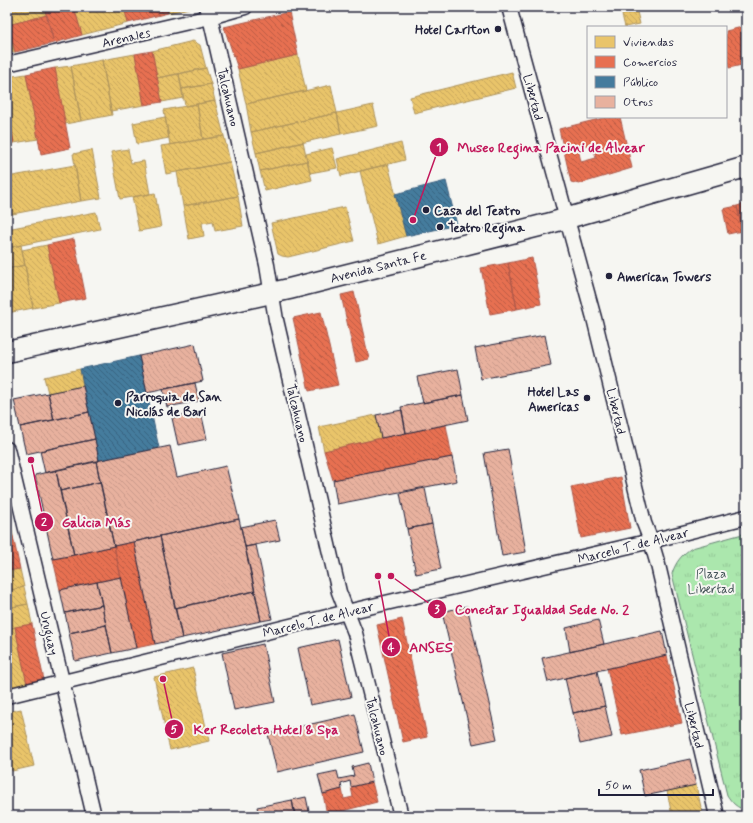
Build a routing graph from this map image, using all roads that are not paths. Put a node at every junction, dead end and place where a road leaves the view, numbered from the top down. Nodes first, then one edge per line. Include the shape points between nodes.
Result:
1 (245, 7) edge
2 (509, 7) edge
3 (208, 12) edge
4 (7, 64) edge
5 (746, 167) edge
6 (567, 218) junction
7 (271, 293) junction
8 (7, 352) edge
9 (7, 449) edge
10 (746, 517) edge
11 (651, 541) junction
12 (347, 612) junction
13 (62, 682) junction
14 (7, 696) edge
15 (94, 816) edge
16 (400, 816) edge
17 (717, 816) edge

1 - 3 street, Arenales
2 - 6 street, Libertad
3 - 4 street, Arenales
3 - 7 street, Talcahuano via 267,266
5 - 6 main road, Avenida Santa Fe
6 - 7 main road, Avenida Santa Fe
6 - 11 street, Libertad via 644,523
7 - 8 main road, Avenida Santa Fe
7 - 12 street, Talcahuano via 340,592
9 - 13 street, Uruguay
10 - 11 street, Marcelo T. de Alvear
11 - 12 street, Marcelo T. de Alvear
11 - 17 street, Libertad
12 - 13 street, Marcelo T. de Alvear
12 - 16 street, Talcahuano via 355,633
13 - 14 street, Marcelo T. de Alvear
13 - 15 street, Uruguay

